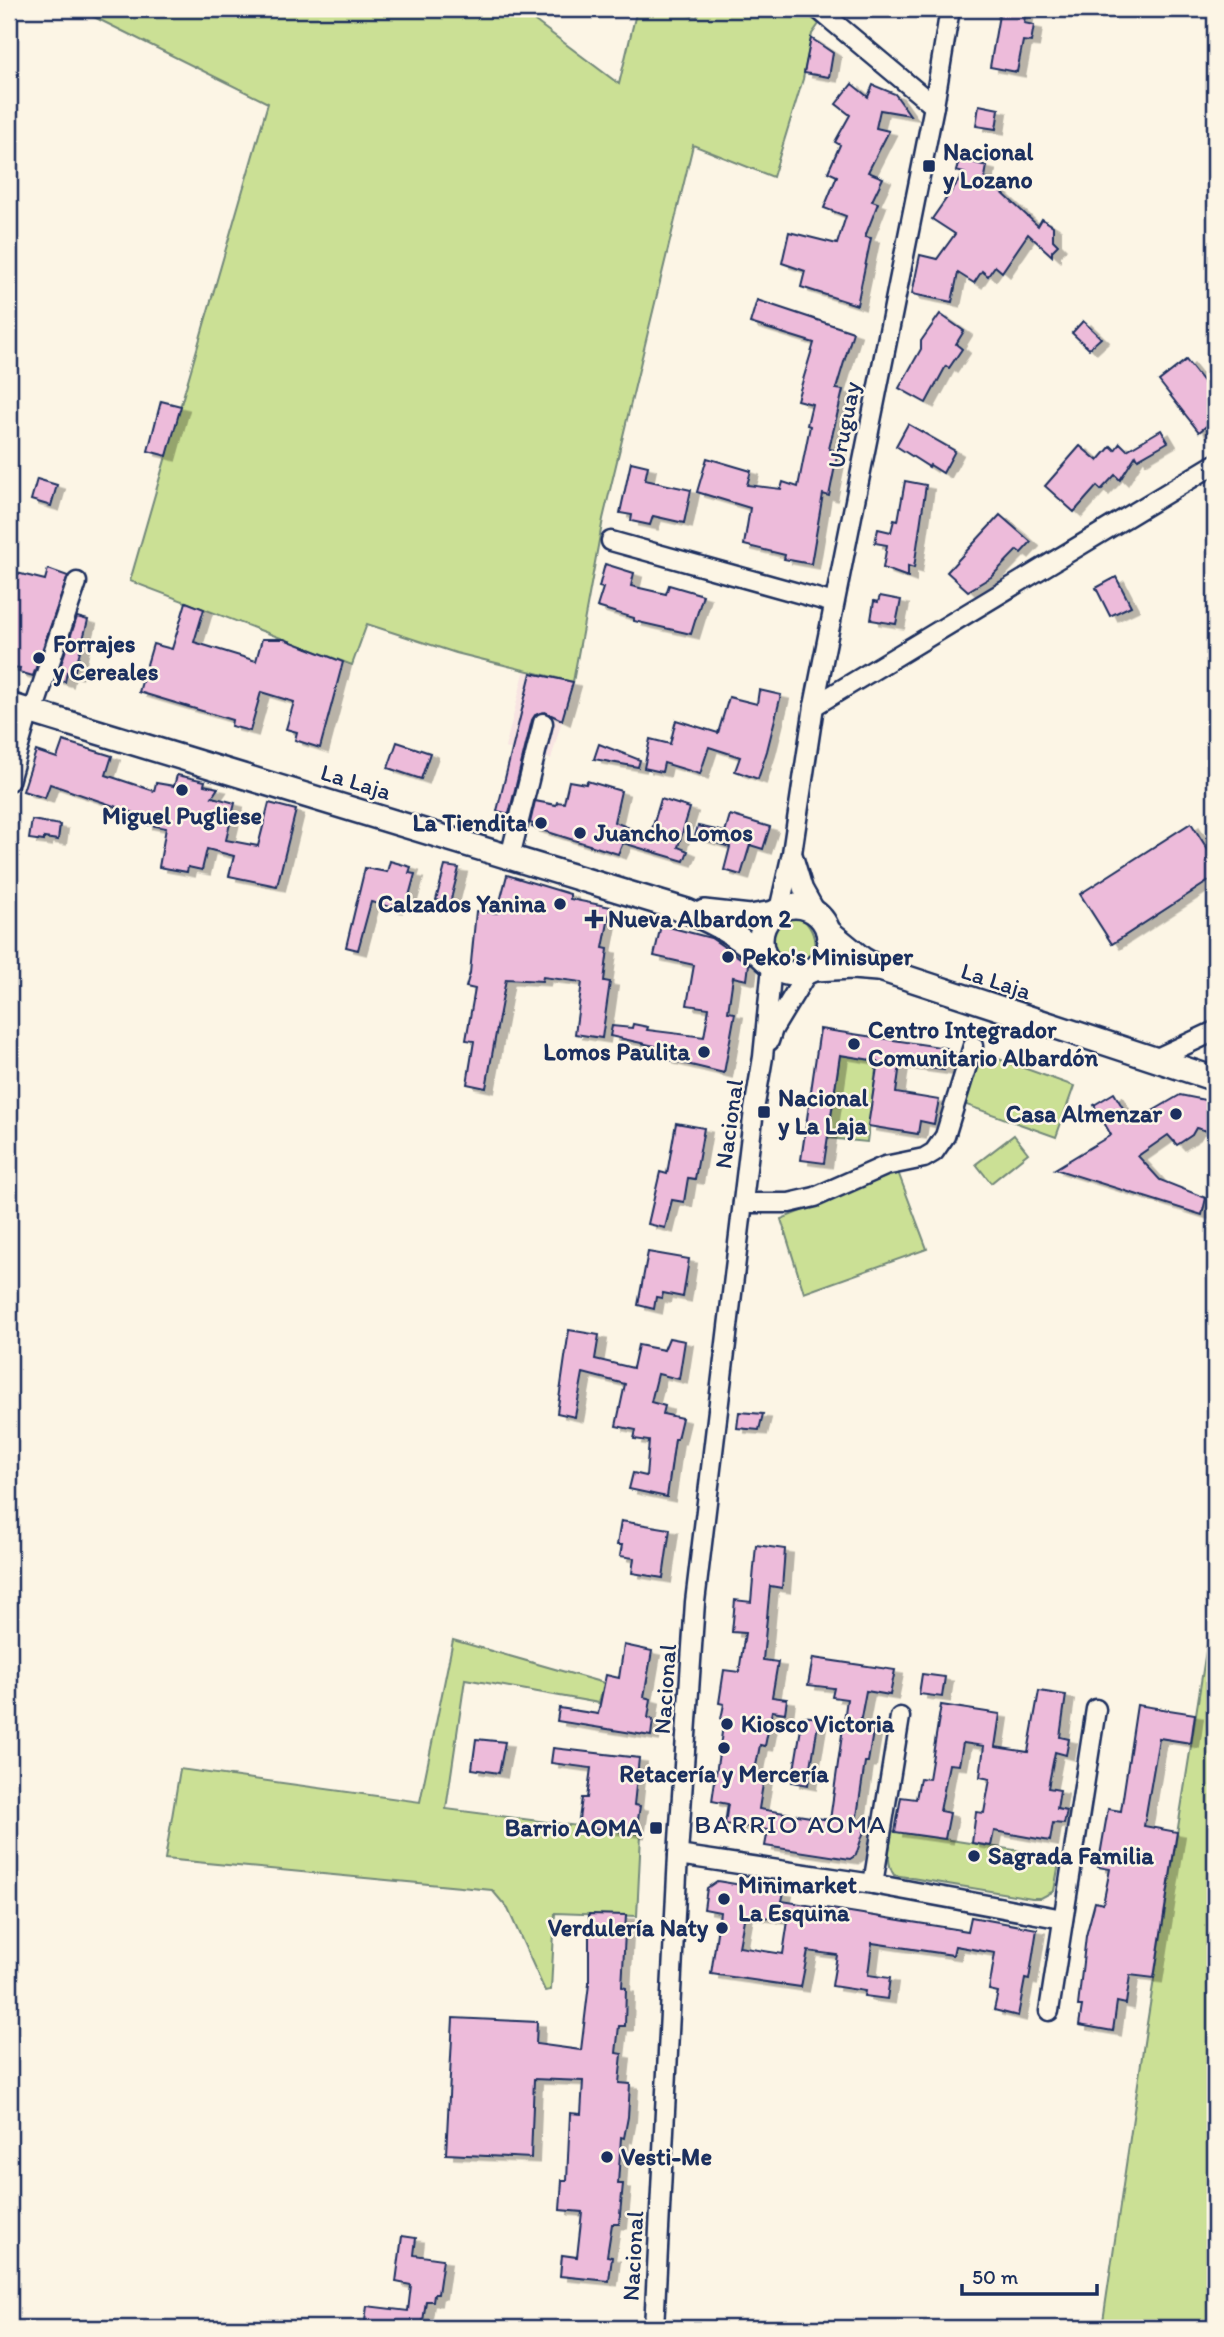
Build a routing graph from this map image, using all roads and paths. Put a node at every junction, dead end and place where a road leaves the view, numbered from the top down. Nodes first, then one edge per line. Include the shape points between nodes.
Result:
1 (818, 9) edge
2 (950, 9) edge
3 (934, 106) junction
4 (1215, 464) edge
5 (611, 541) dead end
6 (77, 582) dead end
7 (834, 603) junction
8 (814, 706) junction
9 (24, 709) edge
10 (543, 723) dead end
11 (9, 781) edge
12 (792, 853) junction
13 (510, 856) junction
14 (687, 911) junction
15 (776, 912) junction
16 (822, 922) junction
17 (769, 964) junction
18 (880, 969) junction
19 (811, 971) junction
20 (1215, 1031) edge
21 (973, 1046) dead end
22 (763, 1057) junction
23 (1155, 1059) junction
24 (1215, 1079) edge
25 (743, 1203) junction
26 (1096, 1709) dead end
27 (900, 1717) dead end
28 (678, 1855) junction
29 (873, 1884) junction
30 (1063, 1919) junction
31 (1049, 2011) dead end
32 (653, 2328) edge

1 - 3 street
2 - 3 street, Uruguay
3 - 7 street, Uruguay
4 - 8 street
5 - 7 street
6 - 9 street
7 - 8 street, Uruguay
8 - 12 street, Uruguay
9 - 11 street
9 - 13 main road, La Laja
10 - 13 street
12 - 15 street, Uruguay
12 - 16 street, Uruguay via 803,889
13 - 14 main road, La Laja
14 - 15 main road, La Laja via 750,917
14 - 17 main road, La Laja via 747,942
15 - 16 main road via 805,907
15 - 17 main road via 763,927 760,945
16 - 18 main road, La Laja via 862,959
16 - 19 main road via 829,945
17 - 19 main road via 789,974
17 - 22 street, Nacional
18 - 19 main road, La Laja
18 - 23 main road, La Laja
19 - 22 street, Nacional via 773,1029
20 - 23 street
21 - 25 street via 945,1136 934,1152 885,1166 816,1197 789,1203
22 - 25 street, Nacional
23 - 24 main road, La Laja
25 - 28 street, Nacional via 695,1602
26 - 30 street
27 - 29 street
28 - 29 street
28 - 32 street, Nacional
29 - 30 street
30 - 31 street

